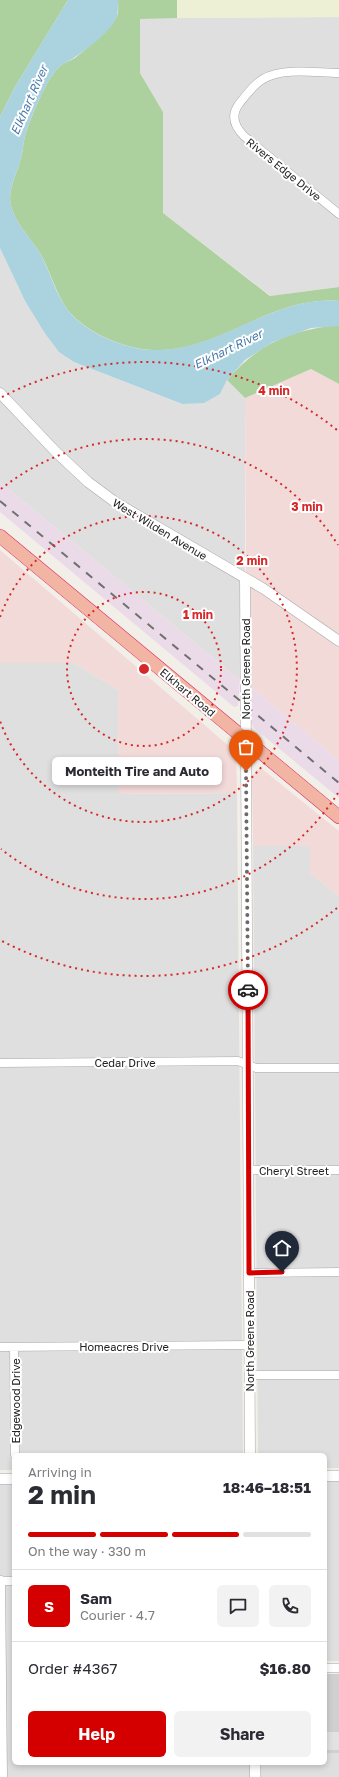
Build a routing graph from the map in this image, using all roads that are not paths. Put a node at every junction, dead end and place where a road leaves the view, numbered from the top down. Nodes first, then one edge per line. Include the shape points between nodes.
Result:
1 (339, 73) edge
2 (339, 214) edge
3 (0, 393) edge
4 (0, 536) edge
5 (245, 578) junction
6 (339, 641) edge
7 (246, 739) junction
8 (339, 817) edge
9 (0, 1063) edge
10 (248, 1065) junction
11 (339, 1068) edge
12 (249, 1170) junction
13 (339, 1170) edge
14 (339, 1272) edge
15 (249, 1273) junction
16 (249, 1345) junction
17 (0, 1347) edge
18 (14, 1347) junction
19 (339, 1374) edge
20 (249, 1375) junction
21 (15, 1453) edge
22 (250, 1453) edge
23 (327, 1476) edge
24 (339, 1476) edge
25 (0, 1479) edge
26 (12, 1479) edge
27 (1, 1580) edge
28 (12, 1581) edge
29 (327, 1668) edge
30 (339, 1668) edge
31 (255, 1765) edge
32 (3, 1777) edge
33 (255, 1777) edge

1 - 2 street, Rivers Edge Drive via 293,73 271,76 255,85 236,108 234,119 237,129 244,136
3 - 5 street, West Wilden Avenue via 88,482 115,502
4 - 7 highway, Elkhart Road
5 - 6 street, West Wilden Avenue
5 - 7 street, North Greene Road
7 - 8 highway, Elkhart Road
7 - 10 street, North Greene Road
9 - 10 street, Cedar Drive via 238,1061
10 - 11 street, Cedar Drive via 256,1068
10 - 12 street, North Greene Road
12 - 13 street, Cheryl Street
12 - 15 street, North Greene Road
14 - 15 street
15 - 16 street, North Greene Road
16 - 18 street, Homeacres Drive
16 - 20 street, North Greene Road
17 - 18 street, Homeacres Drive
18 - 21 street, Edgewood Drive
19 - 20 street
20 - 22 street, North Greene Road
23 - 24 street
25 - 26 street
27 - 28 street
27 - 32 street
29 - 30 street
31 - 33 street

